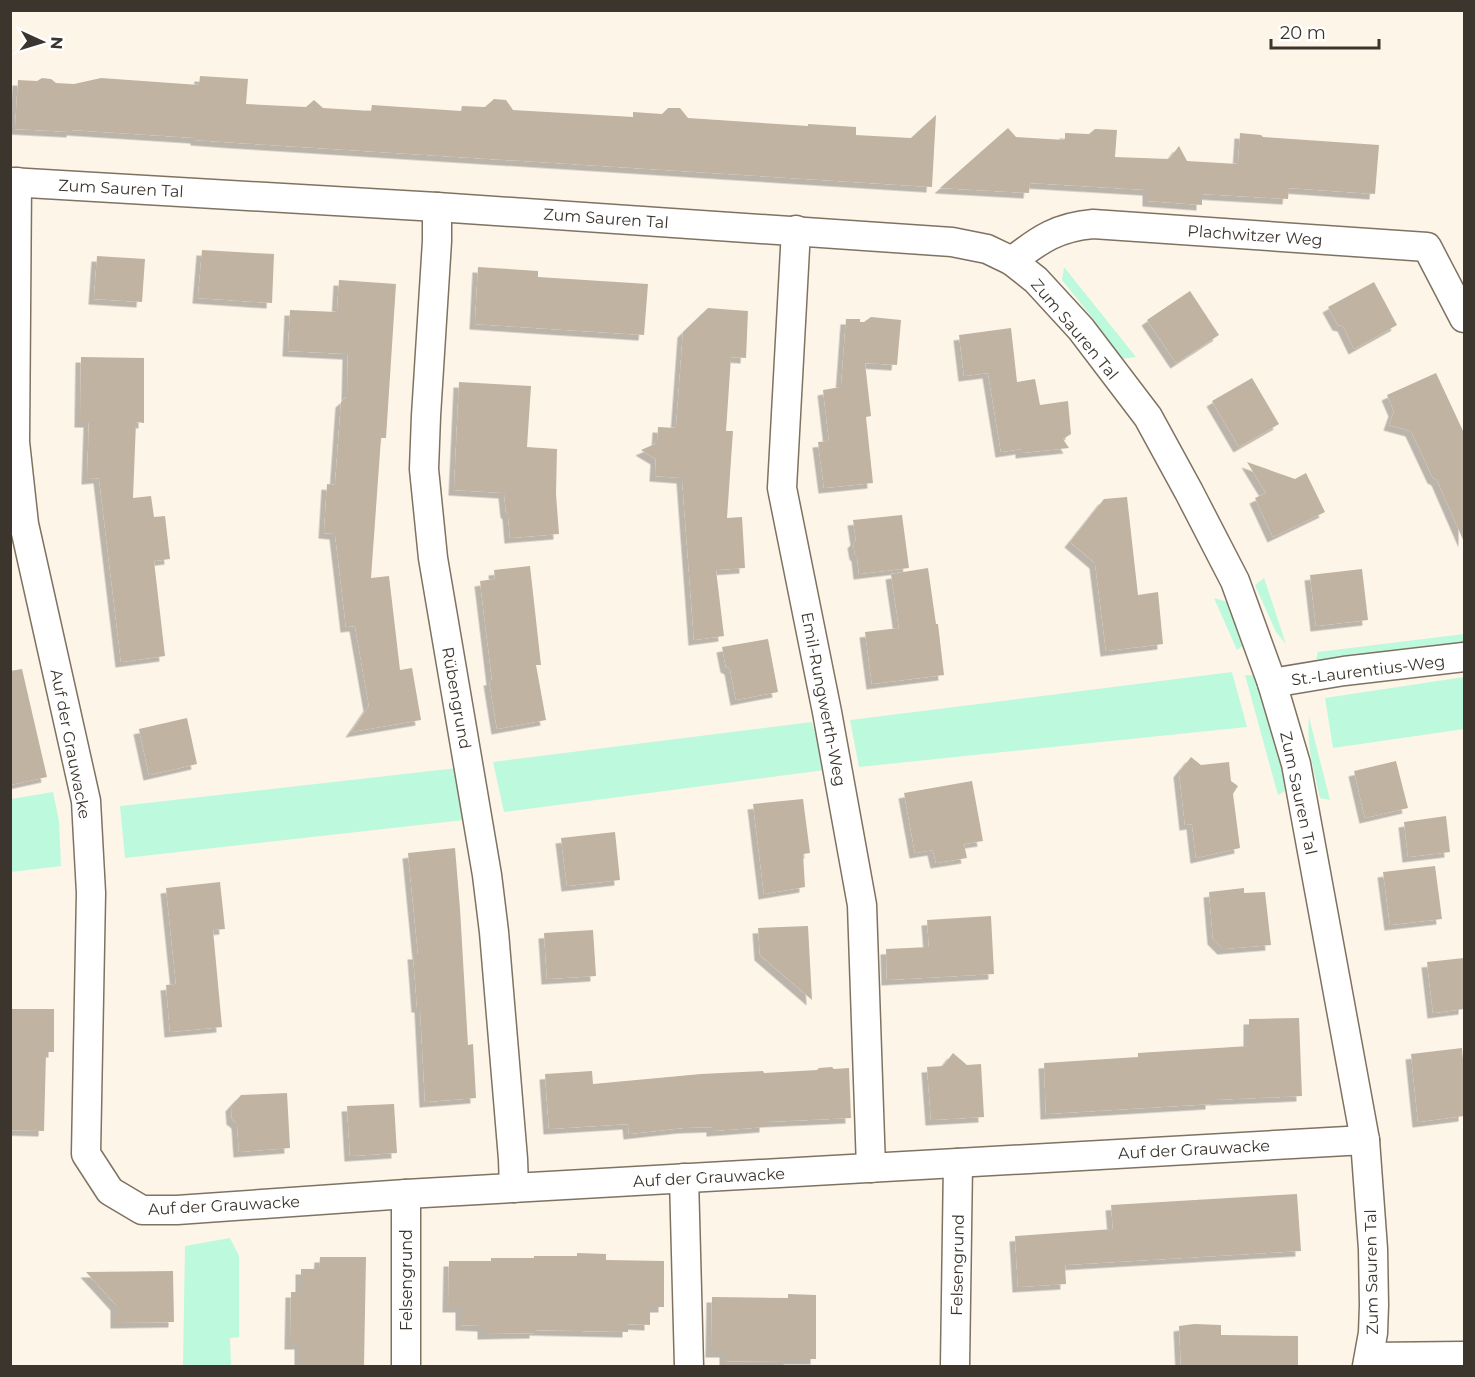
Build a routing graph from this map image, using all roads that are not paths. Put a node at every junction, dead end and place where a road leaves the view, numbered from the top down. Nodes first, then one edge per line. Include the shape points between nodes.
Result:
1 (14, 182) edge
2 (437, 207) junction
3 (796, 230) junction
4 (1012, 261) junction
5 (1464, 318) edge
6 (1464, 657) edge
7 (1272, 683) junction
8 (1365, 1140) junction
9 (958, 1163) junction
10 (871, 1168) junction
11 (684, 1178) junction
12 (514, 1188) junction
13 (406, 1194) junction
14 (1464, 1356) edge
15 (1368, 1362) edge
16 (406, 1366) edge
17 (689, 1366) edge
18 (955, 1366) edge

1 - 2 street, Zum Sauren Tal
1 - 13 street, Auf der Grauwacke via 15,442 22,513 86,801 91,893 86,1154 110,1191 142,1210
2 - 3 street, Zum Sauren Tal
2 - 12 street, Rübengrund via 424,468 433,558 487,875
3 - 4 street, Zum Sauren Tal via 952,242 987,249
3 - 10 street, Emil-Rungwerth-Weg via 782,488 862,905
4 - 5 street, Plachwitzer Weg via 1040,239 1077,225 1093,224 1427,247
4 - 7 street, Zum Sauren Tal via 1036,280 1081,329 1148,417 1235,581
6 - 7 street, St.-Laurentius-Weg
7 - 8 street, Zum Sauren Tal via 1296,764
8 - 9 street, Auf der Grauwacke
8 - 15 street, Zum Sauren Tal via 1373,1249 1374,1333
9 - 10 street, Auf der Grauwacke
9 - 18 street, Felsengrund
10 - 11 street, Auf der Grauwacke
11 - 12 street, Auf der Grauwacke
11 - 17 street
12 - 13 street, Auf der Grauwacke
13 - 16 street, Felsengrund
14 - 15 street

